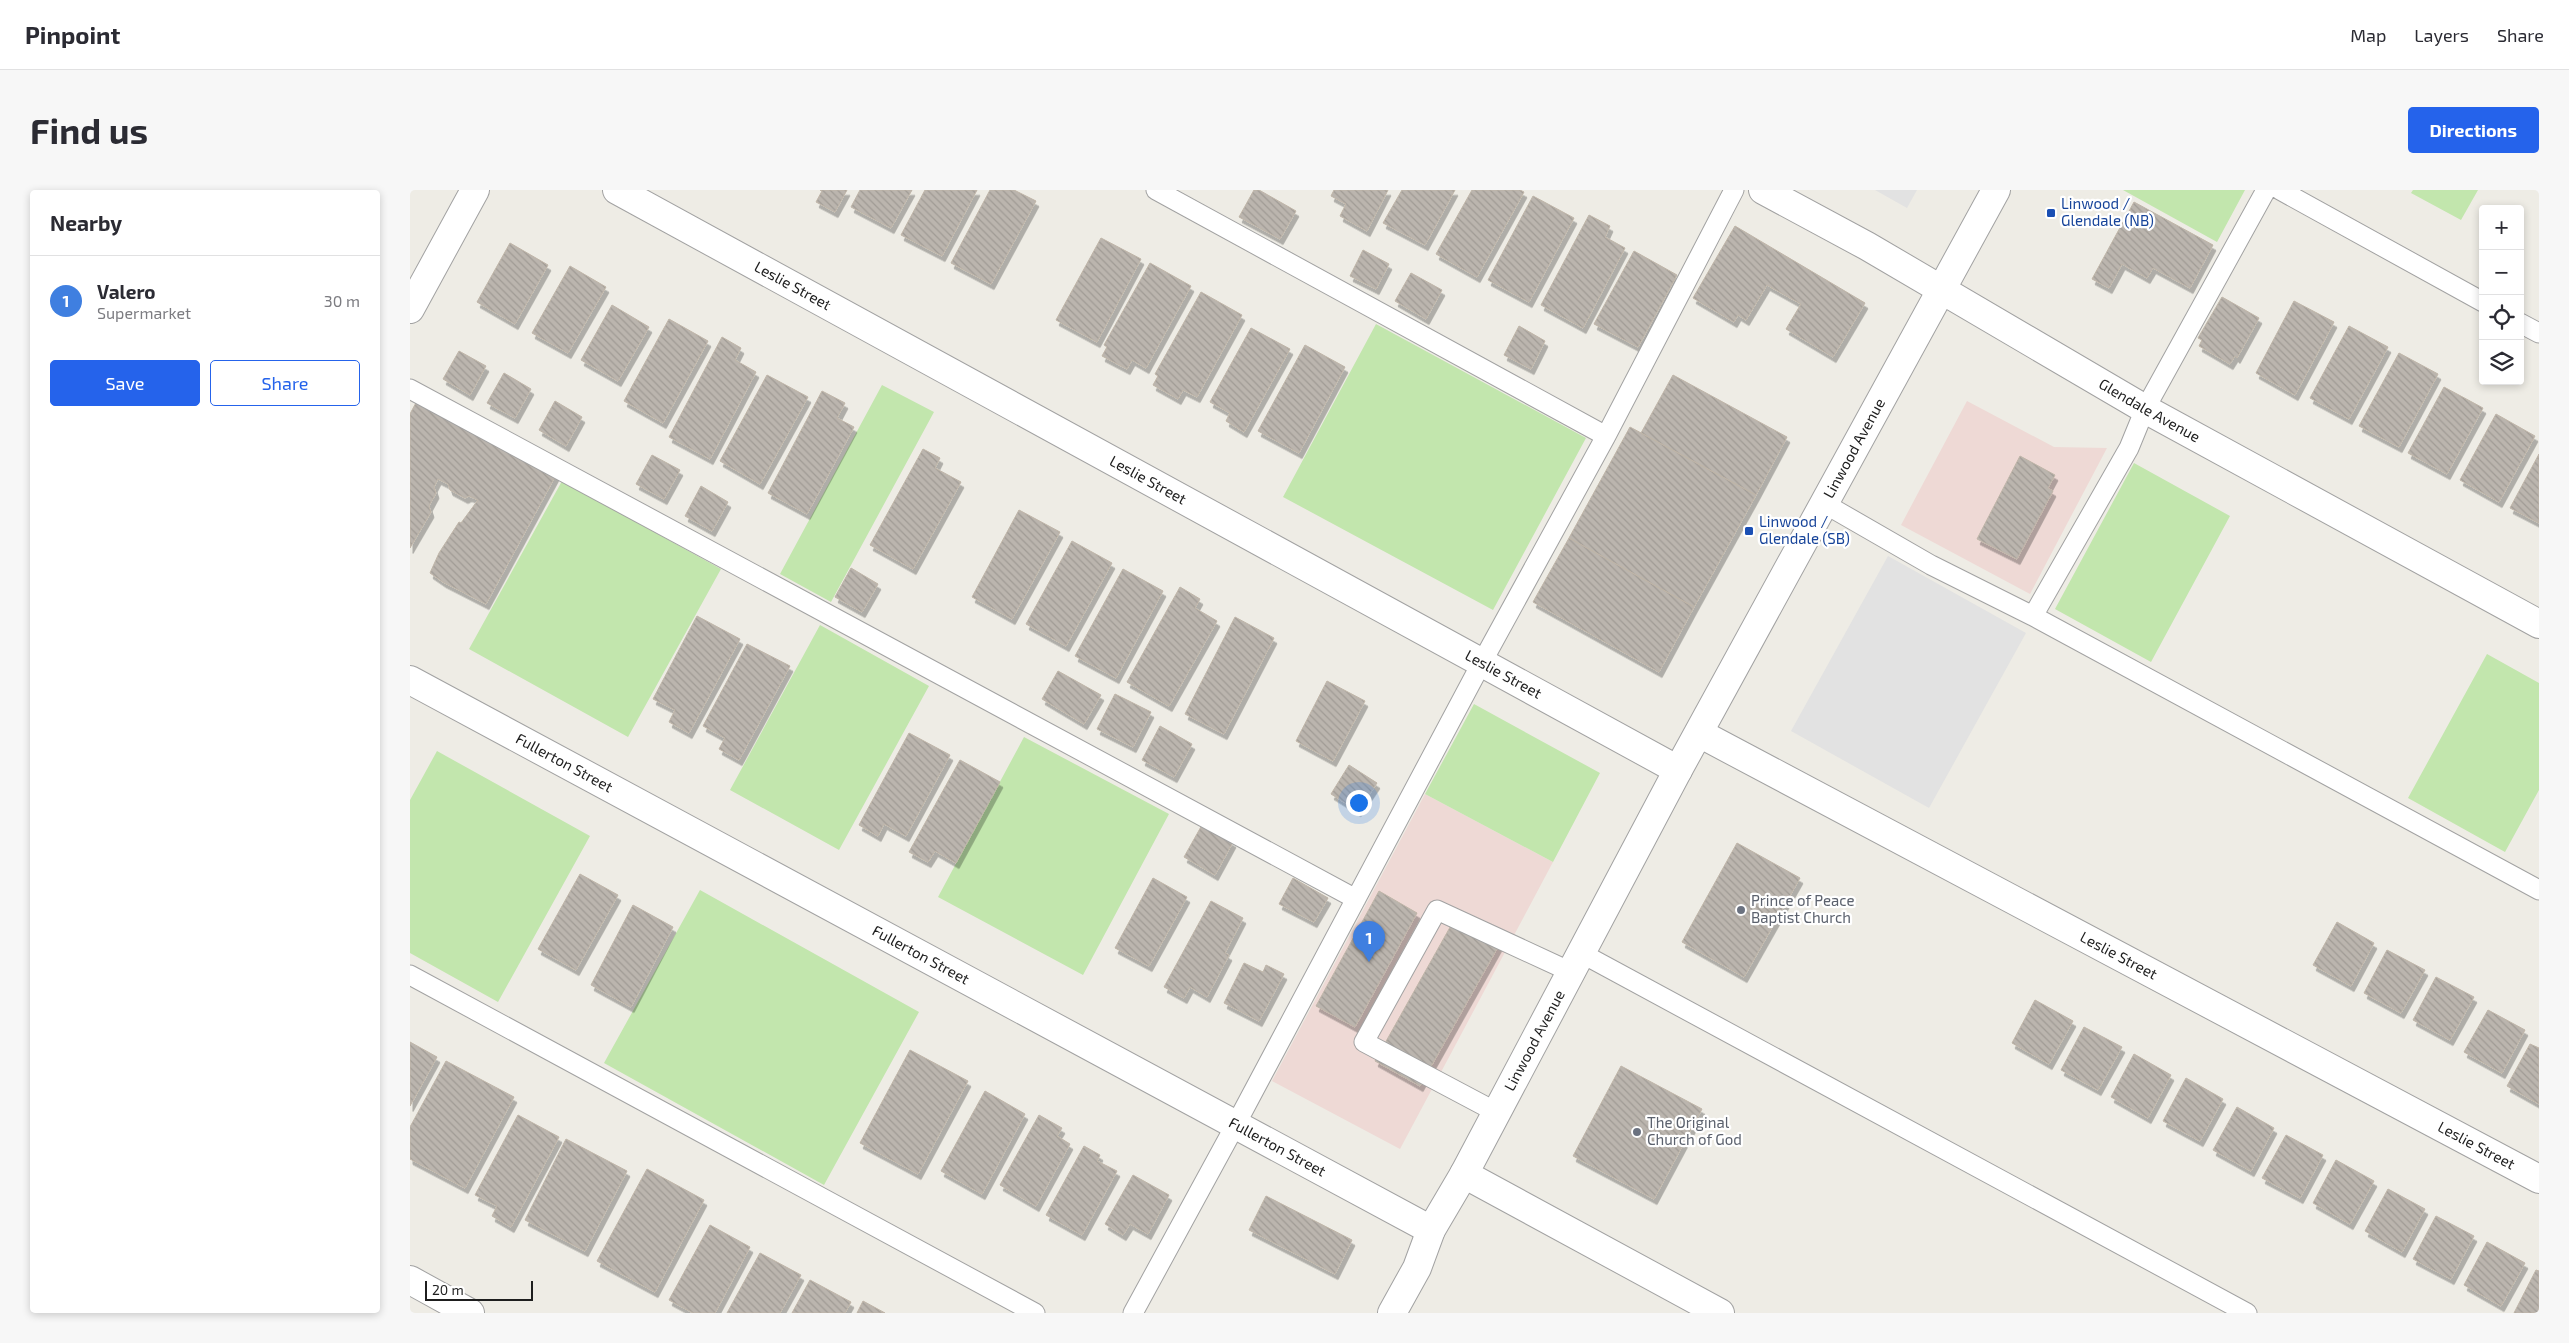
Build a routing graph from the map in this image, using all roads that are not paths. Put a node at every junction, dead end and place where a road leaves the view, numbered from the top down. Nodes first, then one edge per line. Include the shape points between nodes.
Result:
1 (475, 190) edge
2 (617, 190) edge
3 (1156, 190) edge
4 (1734, 190) edge
5 (1763, 190) edge
6 (1996, 190) edge
7 (2266, 190) edge
8 (2280, 190) edge
9 (1940, 290) junction
10 (2479, 300) edge
11 (410, 309) edge
12 (2524, 325) edge
13 (2539, 333) edge
14 (410, 389) edge
15 (2145, 408) junction
16 (1606, 436) junction
17 (1825, 504) junction
18 (2033, 616) junction
19 (2539, 624) edge
20 (1481, 664) junction
21 (410, 680) edge
22 (1699, 733) junction
23 (1678, 770) junction
24 (2539, 890) edge
25 (1356, 899) junction
26 (1576, 962) junction
27 (410, 976) edge
28 (1496, 1112) junction
29 (1236, 1124) junction
30 (1464, 1174) junction
31 (2539, 1178) edge
32 (1431, 1230) junction
33 (410, 1280) edge
34 (470, 1313) edge
35 (1035, 1313) edge
36 (1133, 1313) edge
37 (1392, 1313) edge
38 (1720, 1313) edge
39 (2247, 1313) edge

1 - 11 street
2 - 20 street, Leslie Street
3 - 16 lane
4 - 16 lane
5 - 9 street, Glendale Avenue
6 - 9 street, Linwood Avenue
7 - 15 lane
8 - 10 lane
9 - 15 street, Glendale Avenue
9 - 17 street, Linwood Avenue
12 - 13 lane
14 - 25 lane
15 - 18 lane via 2129,448
15 - 19 street, Glendale Avenue
16 - 20 lane
17 - 18 lane via 1931,564
17 - 22 street, Linwood Avenue
18 - 24 lane
20 - 23 street, Leslie Street
20 - 25 lane
21 - 29 street, Fullerton Street
22 - 23 street, Linwood Avenue
22 - 31 street, Leslie Street
23 - 26 street, Linwood Avenue
25 - 29 lane
26 - 28 street, Linwood Avenue
26 - 28 lane via 1437,910 1364,1042
26 - 39 lane
27 - 35 lane
28 - 30 street, Linwood Avenue
29 - 32 street, Fullerton Street
29 - 36 lane
30 - 32 street, Linwood Avenue
30 - 38 street
32 - 37 street, Linwood Avenue via 1417,1268
33 - 34 street

